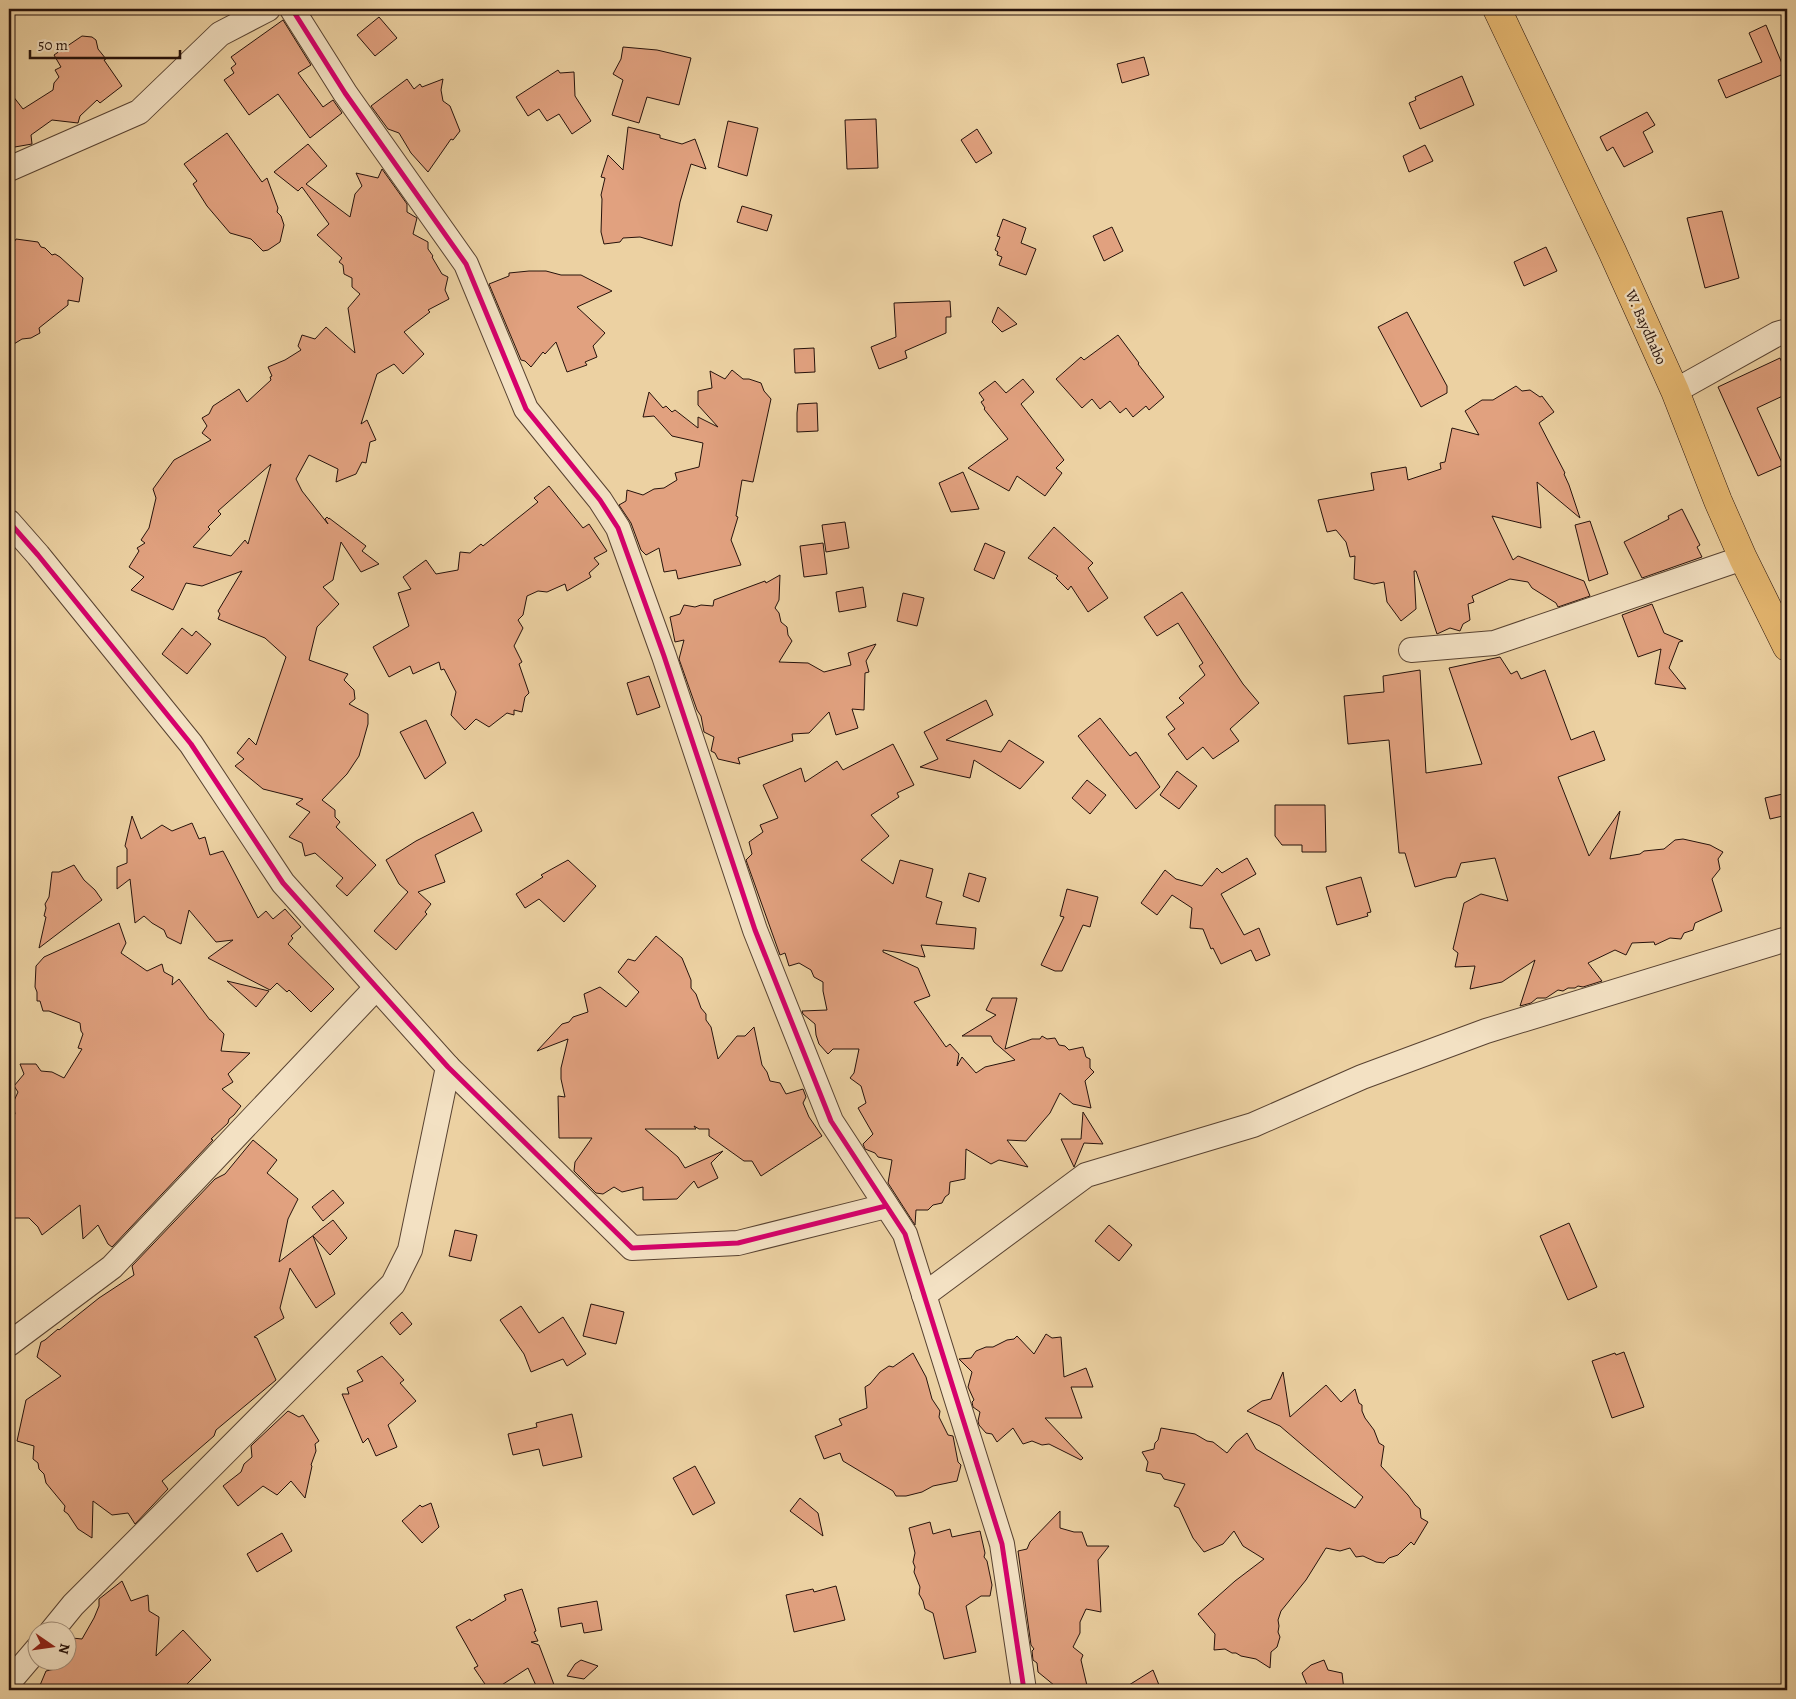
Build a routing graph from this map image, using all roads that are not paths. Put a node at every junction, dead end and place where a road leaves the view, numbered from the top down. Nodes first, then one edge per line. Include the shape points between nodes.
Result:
1 (268, 9) edge
2 (292, 9) edge
3 (1498, 9) edge
4 (9, 170) edge
5 (1787, 331) edge
6 (1675, 391) junction
7 (9, 522) edge
8 (1743, 558) junction
9 (1787, 647) edge
10 (1411, 650) dead end
11 (1787, 939) edge
12 (376, 988) junction
13 (448, 1067) junction
14 (886, 1206) junction
15 (924, 1295) junction
16 (9, 1344) edge
17 (60, 1622) edge
18 (28, 1660) edge
19 (9, 1682) edge
20 (1024, 1690) edge

1 - 4 street via 220,34 140,112
2 - 14 street via 345,93 466,264 526,410 600,500 618,528 755,930 831,1121
3 - 6 main road, W. Baydhabo
5 - 6 street
6 - 8 main road, W. Baydhabo
7 - 12 street via 191,744 283,883
8 - 9 main road, W. Baydhabo
8 - 10 street via 1494,643
11 - 15 street via 1486,1031 1362,1077 1253,1125 1086,1175
12 - 13 street
12 - 16 street via 112,1267
13 - 14 street via 632,1248 738,1243
13 - 17 street via 410,1250 393,1284
14 - 15 street via 905,1234
15 - 20 street via 1002,1544
18 - 19 street

